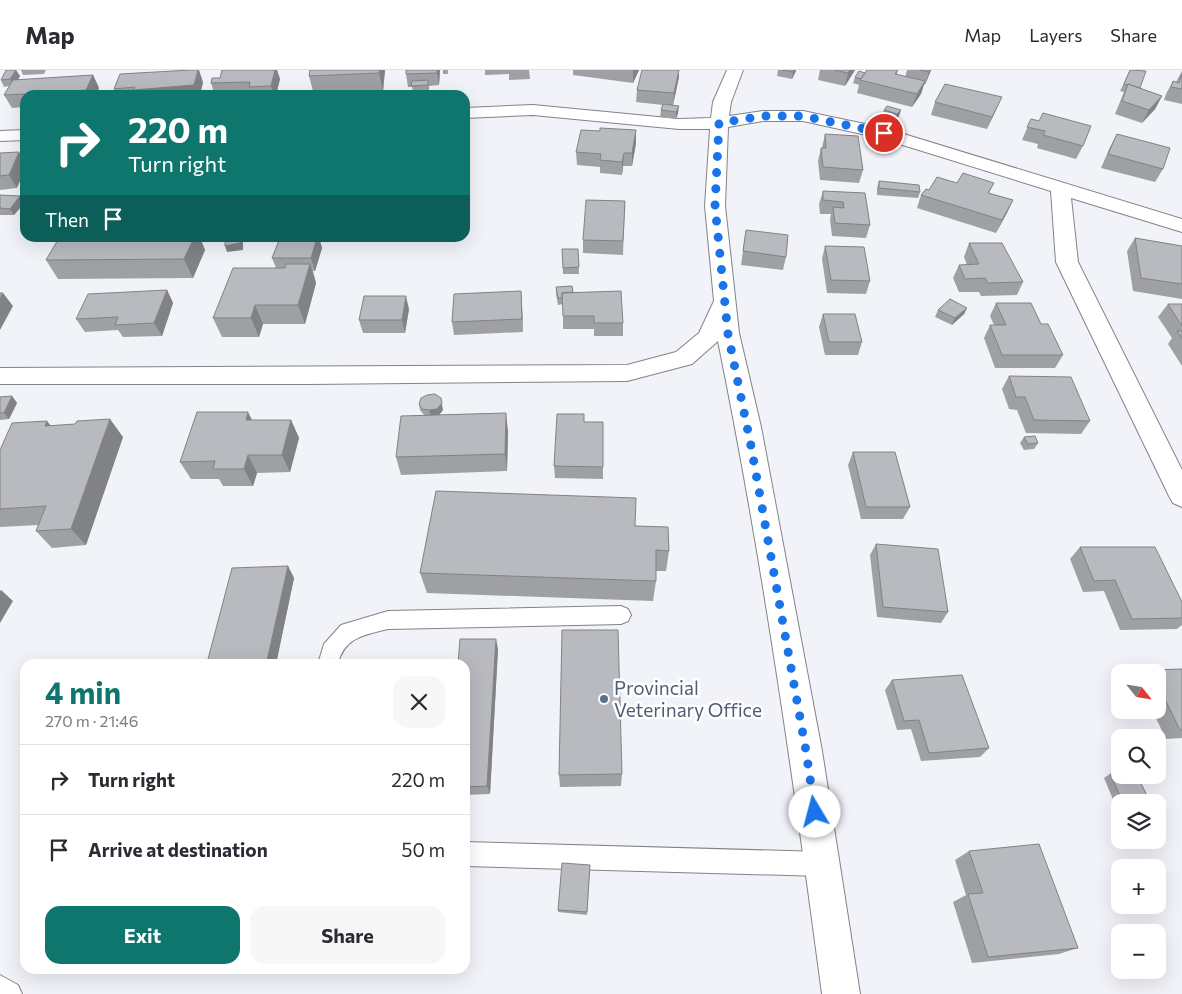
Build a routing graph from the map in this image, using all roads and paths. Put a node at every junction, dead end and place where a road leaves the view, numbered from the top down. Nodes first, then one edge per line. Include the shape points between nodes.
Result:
1 (735, 70) edge
2 (470, 113) edge
3 (719, 123) junction
4 (20, 135) edge
5 (0, 136) edge
6 (1061, 190) junction
7 (1182, 226) edge
8 (724, 301) junction
9 (0, 376) edge
10 (1182, 496) edge
11 (621, 615) dead end
12 (329, 659) edge
13 (470, 854) edge
14 (822, 864) junction
15 (0, 988) edge
16 (9, 994) edge
17 (841, 994) edge

1 - 3 street via 722,102
2 - 3 street via 533,110 679,124
3 - 6 street via 764,116 803,116 884,133
3 - 8 street via 715,206
4 - 5 street
6 - 7 street
6 - 10 street via 1067,262
8 - 9 street via 708,336 684,358 627,373
8 - 14 street via 806,751
11 - 12 lane via 388,620 348,631 331,651
13 - 14 lane
14 - 17 street
15 - 16 lane

